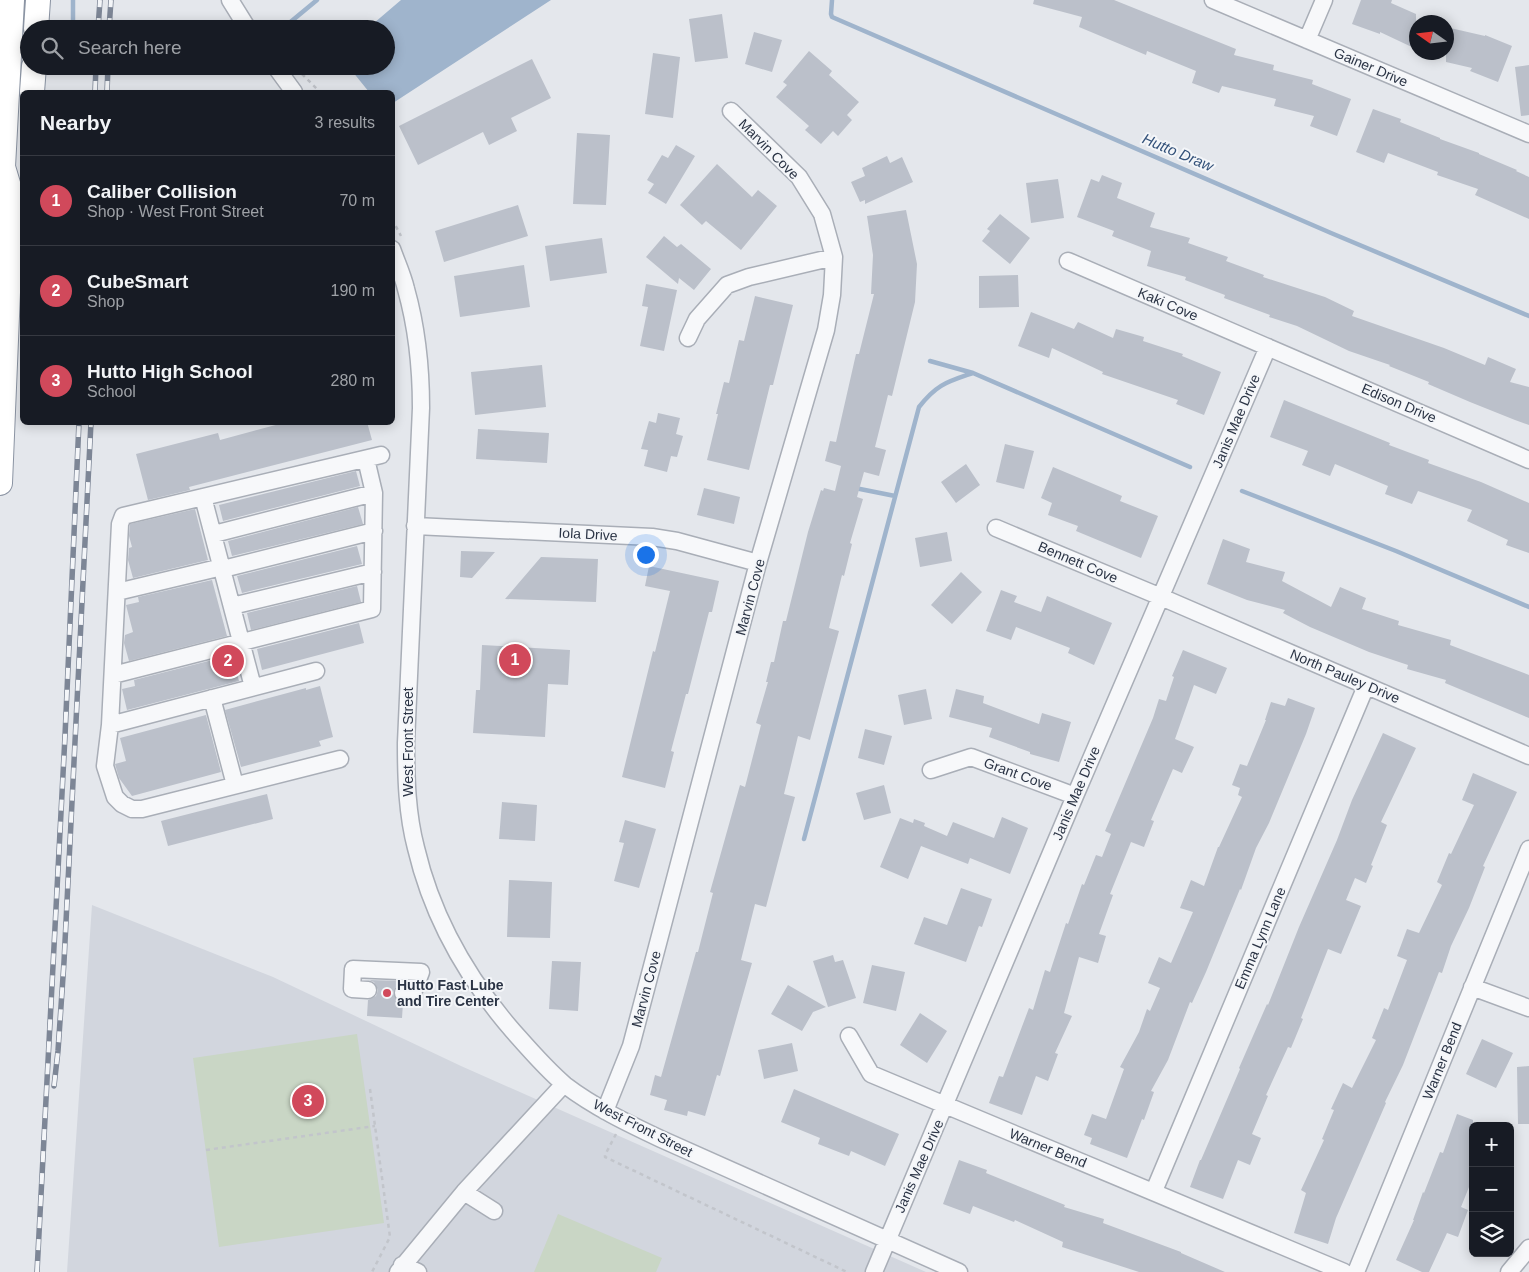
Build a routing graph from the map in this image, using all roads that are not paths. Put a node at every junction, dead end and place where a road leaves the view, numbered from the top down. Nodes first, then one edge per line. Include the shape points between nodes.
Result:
1 (12, 0) edge
2 (38, 0) edge
3 (230, 0) edge
4 (1213, 0) edge
5 (1324, 0) edge
6 (37, 20) edge
7 (242, 20) edge
8 (1307, 40) junction
9 (33, 75) edge
10 (282, 75) edge
11 (32, 90) edge
12 (293, 90) edge
13 (731, 111) dead end
14 (1529, 134) edge
15 (12, 190) edge
16 (397, 244) edge
17 (834, 257) junction
18 (1068, 261) dead end
19 (688, 338) dead end
20 (1268, 347) junction
21 (2, 374) edge
22 (1529, 460) edge
23 (0, 483) edge
24 (374, 494) junction
25 (204, 498) junction
26 (415, 526) junction
27 (996, 528) dead end
28 (374, 531) junction
29 (214, 534) junction
30 (758, 563) junction
31 (223, 568) junction
32 (373, 572) junction
33 (117, 592) junction
34 (1161, 597) junction
35 (232, 606) junction
36 (242, 642) junction
37 (316, 671) dead end
38 (112, 675) junction
39 (1366, 686) junction
40 (253, 688) junction
41 (212, 698) junction
42 (110, 725) junction
43 (1529, 756) edge
44 (340, 759) dead end
45 (931, 770) dead end
46 (235, 785) junction
47 (1075, 796) junction
48 (1529, 850) edge
49 (1472, 988) junction
50 (368, 990) dead end
51 (403, 993) dead end
52 (1529, 1008) edge
53 (849, 1036) dead end
54 (564, 1084) junction
55 (945, 1105) junction
56 (605, 1111) junction
57 (1154, 1191) junction
58 (464, 1192) junction
59 (494, 1211) dead end
60 (886, 1240) junction
61 (1529, 1248) edge
62 (400, 1269) edge
63 (418, 1272) edge
64 (874, 1272) edge
65 (959, 1272) edge
66 (1344, 1272) edge
67 (1356, 1272) edge
68 (1509, 1272) edge

1 - 15 highway via 3,167
2 - 6 highway
3 - 7 street
4 - 8 street, Gainer Drive
5 - 8 street
8 - 14 street, Gainer Drive
9 - 11 highway
10 - 12 street
13 - 17 street, Marvin Cove via 799,177 822,214
15 - 21 highway
16 - 26 street, West Front Street via 421,373
17 - 19 street via 728,285 697,319
17 - 30 street, Marvin Cove via 826,330
18 - 20 street, Kaki Cove
20 - 22 street, Edison Drive
20 - 34 street, Janis Mae Drive
21 - 23 highway
24 - 25 street via 373,457
24 - 28 street
24 - 29 street
25 - 29 street
25 - 33 street via 192,498 123,516
26 - 30 street, Iola Drive via 652,538 677,541
26 - 54 street, West Front Street via 406,782 416,849 441,921 473,980 515,1034
27 - 34 street, Bennett Cove
28 - 31 street
28 - 32 street
29 - 31 street
30 - 56 street, Marvin Cove via 631,1046
31 - 33 street
31 - 35 street
32 - 35 street
32 - 36 street via 372,609
33 - 38 street
34 - 39 street, North Pauley Drive
34 - 47 street, Janis Mae Drive
35 - 36 street
36 - 38 street
36 - 40 street
37 - 40 street
38 - 42 street
39 - 43 street, North Pauley Drive
39 - 57 street, Emma Lynn Lane
40 - 41 street
41 - 42 street
41 - 46 street
42 - 46 street via 105,766 115,797 132,809
44 - 46 street
45 - 47 street, Grant Cove via 971,758
47 - 55 street, Janis Mae Drive
48 - 49 street, Warner Bend
49 - 52 street
49 - 67 street, Warner Bend
50 - 51 street via 352,989 354,969 421,972 413,993
53 - 55 street, Warner Bend via 870,1074
54 - 56 street, West Front Street
54 - 58 street
55 - 57 street, Warner Bend
55 - 60 street, Janis Mae Drive
56 - 60 street, West Front Street
57 - 66 street, Warner Bend
58 - 59 street
58 - 62 street
60 - 64 street, Janis Mae Drive
60 - 65 street, West Front Street
61 - 68 street
62 - 63 street

